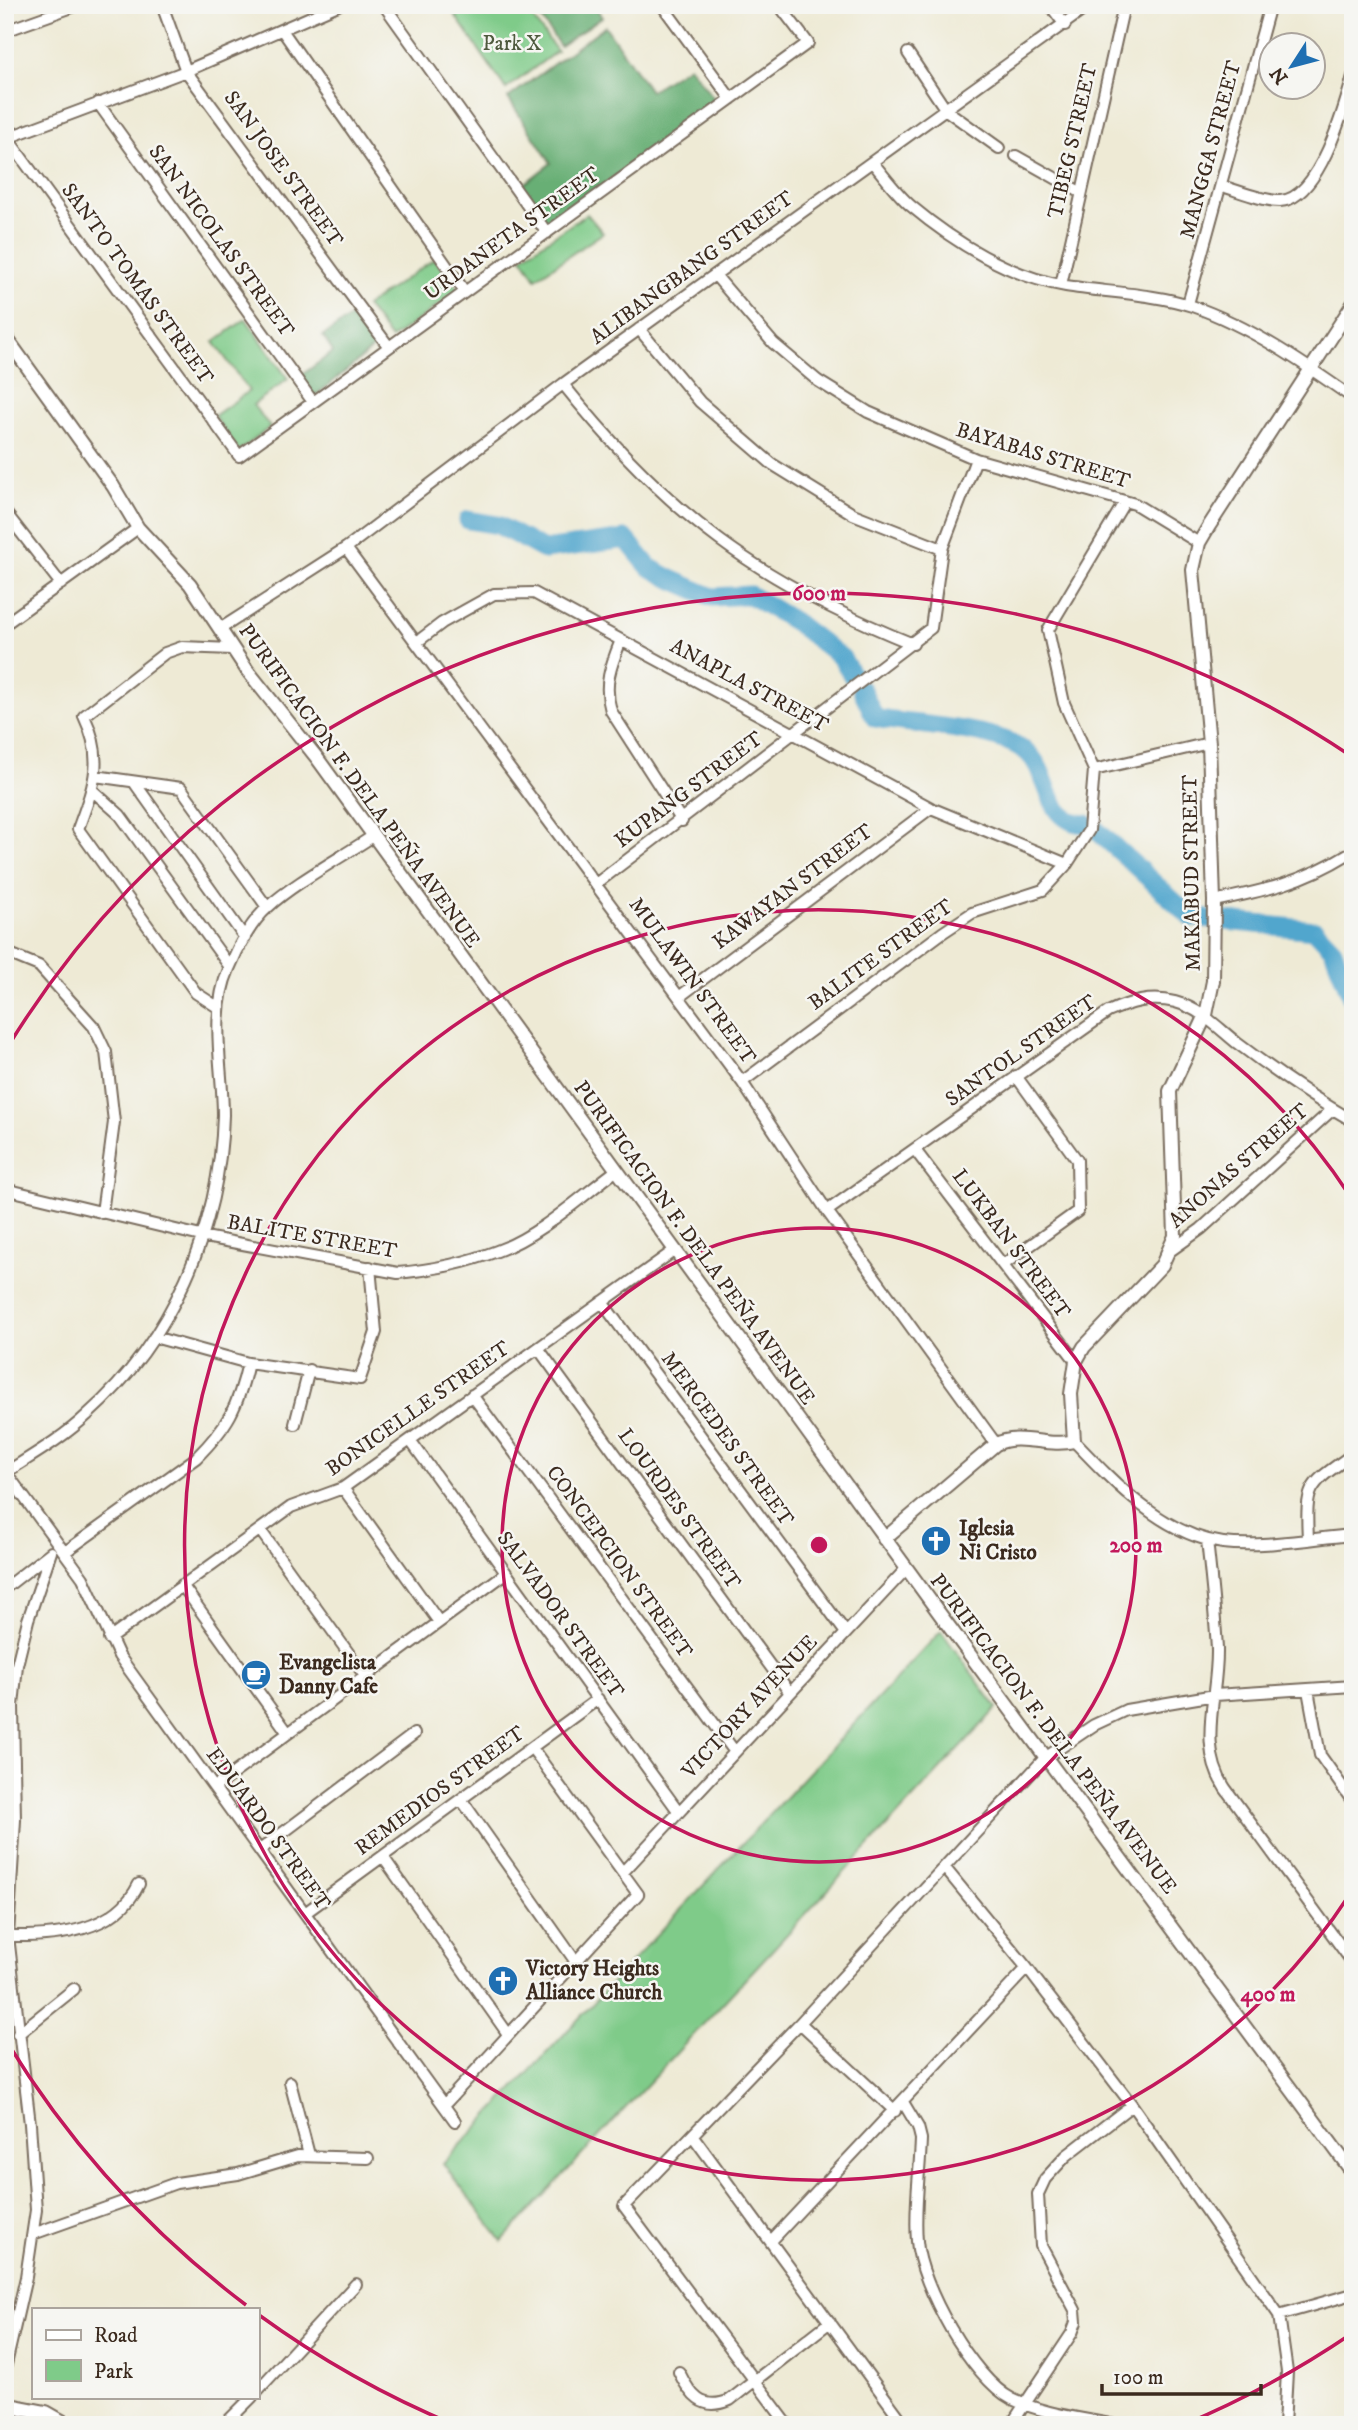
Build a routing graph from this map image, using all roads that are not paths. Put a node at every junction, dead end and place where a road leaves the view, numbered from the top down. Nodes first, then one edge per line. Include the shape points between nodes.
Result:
1 (78, 5) edge
2 (162, 5) edge
3 (338, 5) edge
4 (384, 5) edge
5 (662, 5) edge
6 (779, 5) edge
7 (1050, 5) edge
8 (1090, 5) edge
9 (1124, 5) edge
10 (1270, 5) edge
11 (1065, 25) junction
12 (282, 30) junction
13 (5, 31) edge
14 (908, 53) dead end
15 (187, 71) junction
16 (1353, 76) edge
17 (730, 99) junction
18 (98, 103) junction
19 (946, 110) junction
20 (6, 137) edge
21 (999, 148) dead end
22 (1016, 156) dead end
23 (873, 163) junction
24 (1222, 186) junction
25 (1080, 192) junction
26 (547, 233) junction
27 (715, 275) junction
28 (1061, 285) junction
29 (465, 292) junction
30 (1188, 304) junction
31 (1353, 304) edge
32 (639, 330) junction
33 (7, 341) edge
34 (389, 347) junction
35 (1310, 368) junction
36 (563, 384) junction
37 (1353, 398) edge
38 (313, 402) junction
39 (239, 456) joint
40 (976, 459) junction
41 (1125, 501) junction
42 (5, 512) edge
43 (138, 528) junction
44 (1199, 543) junction
45 (346, 548) junction
46 (942, 549) junction
47 (61, 584) junction
48 (5, 624) edge
49 (220, 629) junction
50 (621, 640) junction
51 (417, 642) junction
52 (913, 644) junction
53 (232, 649) junction
54 (796, 733) junction
55 (1209, 743) junction
56 (1094, 771) junction
57 (95, 776) junction
58 (134, 782) junction
59 (92, 790) junction
60 (931, 808) junction
61 (682, 821) junction
62 (373, 836) junction
63 (1353, 855) edge
64 (1067, 864) junction
65 (597, 883) junction
66 (1214, 901) junction
67 (267, 907) junction
68 (246, 938) junction
69 (5, 952) edge
70 (230, 967) junction
71 (679, 997) junction
72 (219, 1007) junction
73 (1206, 1015) junction
74 (1016, 1076) junction
75 (742, 1082) junction
76 (1333, 1109) junction
77 (1353, 1121) edge
78 (915, 1150) junction
79 (617, 1170) junction
80 (5, 1189) edge
81 (827, 1211) junction
82 (102, 1213) junction
83 (205, 1237) junction
84 (675, 1250) junction
85 (1170, 1251) junction
86 (1003, 1265) junction
87 (370, 1268) junction
88 (602, 1302) junction
89 (154, 1337) junction
90 (538, 1348) junction
91 (1076, 1361) junction
92 (248, 1363) junction
93 (309, 1370) junction
94 (472, 1395) junction
95 (295, 1424) dead end
96 (410, 1440) junction
97 (1074, 1441) junction
98 (996, 1444) junction
99 (1353, 1454) edge
100 (6, 1472) edge
101 (343, 1488) junction
102 (260, 1530) junction
103 (1353, 1535) edge
104 (1308, 1538) junction
105 (884, 1539) junction
106 (1207, 1540) junction
107 (57, 1541) junction
108 (51, 1552) junction
109 (65, 1552) junction
110 (906, 1569) junction
111 (506, 1573) junction
112 (182, 1586) junction
113 (5, 1588) edge
114 (439, 1622) junction
115 (845, 1633) junction
116 (109, 1639) junction
117 (365, 1676) junction
118 (1353, 1686) edge
119 (1308, 1690) junction
120 (790, 1693) junction
121 (1215, 1695) junction
122 (598, 1699) junction
123 (288, 1733) junction
124 (414, 1734) dead end
125 (532, 1748) junction
126 (734, 1752) junction
127 (1045, 1758) junction
128 (215, 1787) junction
129 (461, 1799) junction
130 (1353, 1802) edge
131 (679, 1812) junction
132 (260, 1850) junction
133 (383, 1857) junction
134 (944, 1867) junction
135 (623, 1872) junction
136 (139, 1884) dead end
137 (305, 1913) junction
138 (8, 1936) junction
139 (576, 1962) junction
140 (1353, 1964) edge
141 (1027, 1968) junction
142 (74, 1989) dead end
143 (10, 2007) edge
144 (800, 2023) junction
145 (18, 2034) junction
146 (508, 2034) junction
147 (290, 2082) dead end
148 (903, 2102) junction
149 (444, 2105) junction
150 (1132, 2105) junction
151 (895, 2111) junction
152 (455, 2121) dead end
153 (693, 2136) junction
154 (309, 2155) junction
155 (368, 2158) dead end
156 (1353, 2173) edge
157 (33, 2234) junction
158 (772, 2240) junction
159 (356, 2284) dead end
160 (1353, 2294) edge
161 (1279, 2315) junction
162 (830, 2322) junction
163 (5, 2369) edge
164 (679, 2372) dead end
165 (754, 2381) junction
166 (259, 2389) edge
167 (251, 2398) edge
168 (1024, 2404) junction
169 (5, 2405) edge
170 (67, 2425) edge
171 (224, 2425) edge
172 (788, 2425) edge
173 (905, 2425) edge
174 (1011, 2425) edge
175 (1115, 2425) edge
176 (1284, 2425) edge

1 - 13 street
2 - 15 street, SAN JOSE STREET
3 - 12 street
4 - 26 street
5 - 17 street
6 - 17 street, URDANETA STREET via 807,43
7 - 11 street
8 - 11 street, ALIBANGBANG STREET
9 - 25 street, TIBEG STREET
10 - 24 street, MANGGA STREET
11 - 19 street, ALIBANGBANG STREET
12 - 15 street
12 - 29 street
14 - 19 street
15 - 18 street
15 - 34 street, SAN JOSE STREET
16 - 24 street via 1341,125 1324,159 1299,192 1279,201
17 - 26 street, URDANETA STREET
18 - 20 street
18 - 38 street, SAN NICOLAS STREET
19 - 21 street
19 - 23 street, ALIBANGBANG STREET
20 - 39 street, SANTO TOMAS STREET
22 - 25 street
23 - 27 street, ALIBANGBANG STREET
23 - 28 street via 909,205 961,241 1011,270
24 - 30 street, MANGGA STREET
25 - 28 street, TIBEG STREET
26 - 29 street, URDANETA STREET
27 - 32 street, ALIBANGBANG STREET
27 - 40 street, BAYABAS STREET via 773,343 818,381 868,412
28 - 30 street
29 - 34 street, URDANETA STREET
30 - 35 street via 1226,319
31 - 35 street, MAKABUD STREET
32 - 36 street, ALIBANGBANG STREET
32 - 46 street via 700,402 772,464 853,514
33 - 43 street, PURIFICACION F. DELA PEÑA AVENUE via 113,486
34 - 38 street, URDANETA STREET
35 - 37 street
35 - 44 street, MAKABUD STREET
36 - 45 street, ALIBANGBANG STREET
36 - 52 street via 635,468 718,541 801,593
38 - 39 street, URDANETA STREET
40 - 41 street, BAYABAS STREET
40 - 46 street, KUPANG STREET
41 - 44 street, BAYABAS STREET
41 - 56 street, BALITE STREET via 1048,630 1064,703
42 - 47 street
43 - 47 street
43 - 49 street, PURIFICACION F. DELA PEÑA AVENUE via 190,584
44 - 55 street, MAKABUD STREET via 1193,570
45 - 49 street, ALIBANGBANG STREET
45 - 51 street, MULAWIN STREET
46 - 52 street, KUPANG STREET via 931,628
47 - 48 street
49 - 53 street, PURIFICACION F. DELA PEÑA AVENUE
50 - 51 street, ANAPLA STREET via 534,593 494,594
50 - 54 street, ANAPLA STREET
50 - 61 street via 608,676 606,694 611,711
51 - 65 street, MULAWIN STREET
52 - 54 street, KUPANG STREET
53 - 57 street via 182,647 165,653 84,716 98,754
53 - 62 street, PURIFICACION F. DELA PEÑA AVENUE
54 - 60 street, ANAPLA STREET
54 - 61 street, KUPANG STREET
55 - 56 street
55 - 66 street, MAKABUD STREET
56 - 64 street, BALITE STREET via 1089,830
57 - 58 street
57 - 59 street
58 - 67 street via 181,788
58 - 68 street
59 - 70 street via 120,815
59 - 72 street via 78,829 196,993
60 - 64 street, ANAPLA STREET
60 - 71 street, KAWAYAN STREET
61 - 65 street, KUPANG STREET
62 - 67 street
62 - 79 street, PURIFICACION F. DELA PEÑA AVENUE
63 - 66 street via 1286,886
64 - 75 street, BALITE STREET via 1044,890 972,913 952,926
65 - 71 street, MULAWIN STREET
66 - 73 street, MAKABUD STREET via 1213,981
67 - 68 street
68 - 70 street
69 - 82 street via 39,966 93,1027 106,1052 114,1122
70 - 72 street
71 - 75 street, MULAWIN STREET
72 - 83 street via 222,1120
73 - 74 street, SANTOL STREET via 1176,1002 1132,1001 1108,1012
73 - 76 street, SANTOL STREET via 1236,1042
73 - 85 street, MAKABUD STREET via 1170,1091 1176,1218
74 - 78 street, SANTOL STREET
74 - 86 street via 1076,1160 1078,1211
75 - 81 street, MULAWIN STREET
76 - 77 street, SANTOL STREET
76 - 85 street, ANONAS STREET via 1201,1229
78 - 81 street, SANTOL STREET
78 - 86 street, LUKBAN STREET
79 - 84 street, PURIFICACION F. DELA PEÑA AVENUE
79 - 87 street, BALITE STREET via 497,1251 422,1271
80 - 82 street, BALITE STREET
81 - 98 street, MULAWIN STREET
82 - 83 street, BALITE STREET
83 - 87 street, BALITE STREET
83 - 89 street
84 - 88 street, BONICELLE STREET
84 - 105 street, PURIFICACION F. DELA PEÑA AVENUE
85 - 91 street, MAKABUD STREET
86 - 91 street, LUKBAN STREET
87 - 93 street via 376,1332 360,1379
88 - 90 street, BONICELLE STREET
88 - 115 street, MERCEDES STREET
89 - 92 street
89 - 100 street via 87,1416
90 - 94 street, BONICELLE STREET
90 - 120 street, LOURDES STREET
91 - 97 street, MAKABUD STREET via 1071,1394
92 - 93 street
92 - 109 street via 235,1411 210,1444
93 - 95 street
94 - 96 street, BONICELLE STREET
94 - 126 street, CONCEPCION STREET
96 - 101 street, BONICELLE STREET
96 - 111 street, SALVADOR STREET
97 - 98 street via 1049,1444 1012,1439
97 - 106 street via 1149,1510
98 - 105 street
99 - 104 street via 1314,1482 1306,1501
100 - 107 street, EDUARDO STREET
101 - 102 street, BONICELLE STREET via 299,1502
101 - 114 street
102 - 112 street, BONICELLE STREET
102 - 117 street
103 - 104 street
104 - 106 street via 1244,1544
105 - 110 street, PURIFICACION F. DELA PEÑA AVENUE
106 - 121 street via 1217,1649
107 - 108 street
107 - 109 street, EDUARDO STREET
108 - 113 street
108 - 138 street via 17,1665
109 - 116 street, EDUARDO STREET via 94,1597
110 - 115 street, VICTORY AVENUE
110 - 127 street, PURIFICACION F. DELA PEÑA AVENUE
111 - 114 street
111 - 122 street, SALVADOR STREET
112 - 116 street, BONICELLE STREET
112 - 123 street
114 - 117 street
115 - 120 street, VICTORY AVENUE
116 - 128 street, EDUARDO STREET
117 - 123 street
118 - 119 street
119 - 121 street
119 - 130 street via 1320,1755
120 - 126 street, VICTORY AVENUE
121 - 127 street via 1126,1710
121 - 140 street via 1209,1739 1218,1777
122 - 125 street, REMEDIOS STREET
122 - 131 street, SALVADOR STREET
123 - 128 street
124 - 132 street
125 - 129 street, REMEDIOS STREET
125 - 135 street
126 - 131 street, VICTORY AVENUE
127 - 134 street
127 - 156 street, PURIFICACION F. DELA PEÑA AVENUE
128 - 132 street, EDUARDO STREET
129 - 133 street, REMEDIOS STREET
129 - 139 street
131 - 135 street, VICTORY AVENUE
132 - 137 street, EDUARDO STREET
133 - 137 street, REMEDIOS STREET
133 - 146 street
134 - 141 street
134 - 144 street
135 - 139 street via 638,1894
136 - 138 street via 120,1912 100,1921 51,1936
137 - 149 street, EDUARDO STREET
138 - 143 street
139 - 146 street
141 - 148 street
141 - 150 street
142 - 145 street
143 - 145 street
144 - 151 street
144 - 153 street
145 - 157 street via 35,2178
146 - 149 street
147 - 154 street
148 - 151 street
148 - 168 street via 921,2139 917,2244 927,2277 976,2365 1008,2397
149 - 152 street, EDUARDO STREET
150 - 161 street
150 - 168 street via 1066,2156 1038,2194 1041,2246 1067,2291 1076,2322
151 - 158 street
153 - 158 street
153 - 165 street via 624,2206
154 - 155 street
154 - 157 street via 238,2174 176,2183
157 - 163 street
158 - 162 street
159 - 166 street
160 - 161 street
161 - 176 street via 1287,2372
162 - 165 street
162 - 173 street
164 - 165 street via 692,2395 709,2405 730,2400
165 - 172 street
167 - 171 street
168 - 174 street
168 - 175 street
169 - 170 main road via 46,2413

